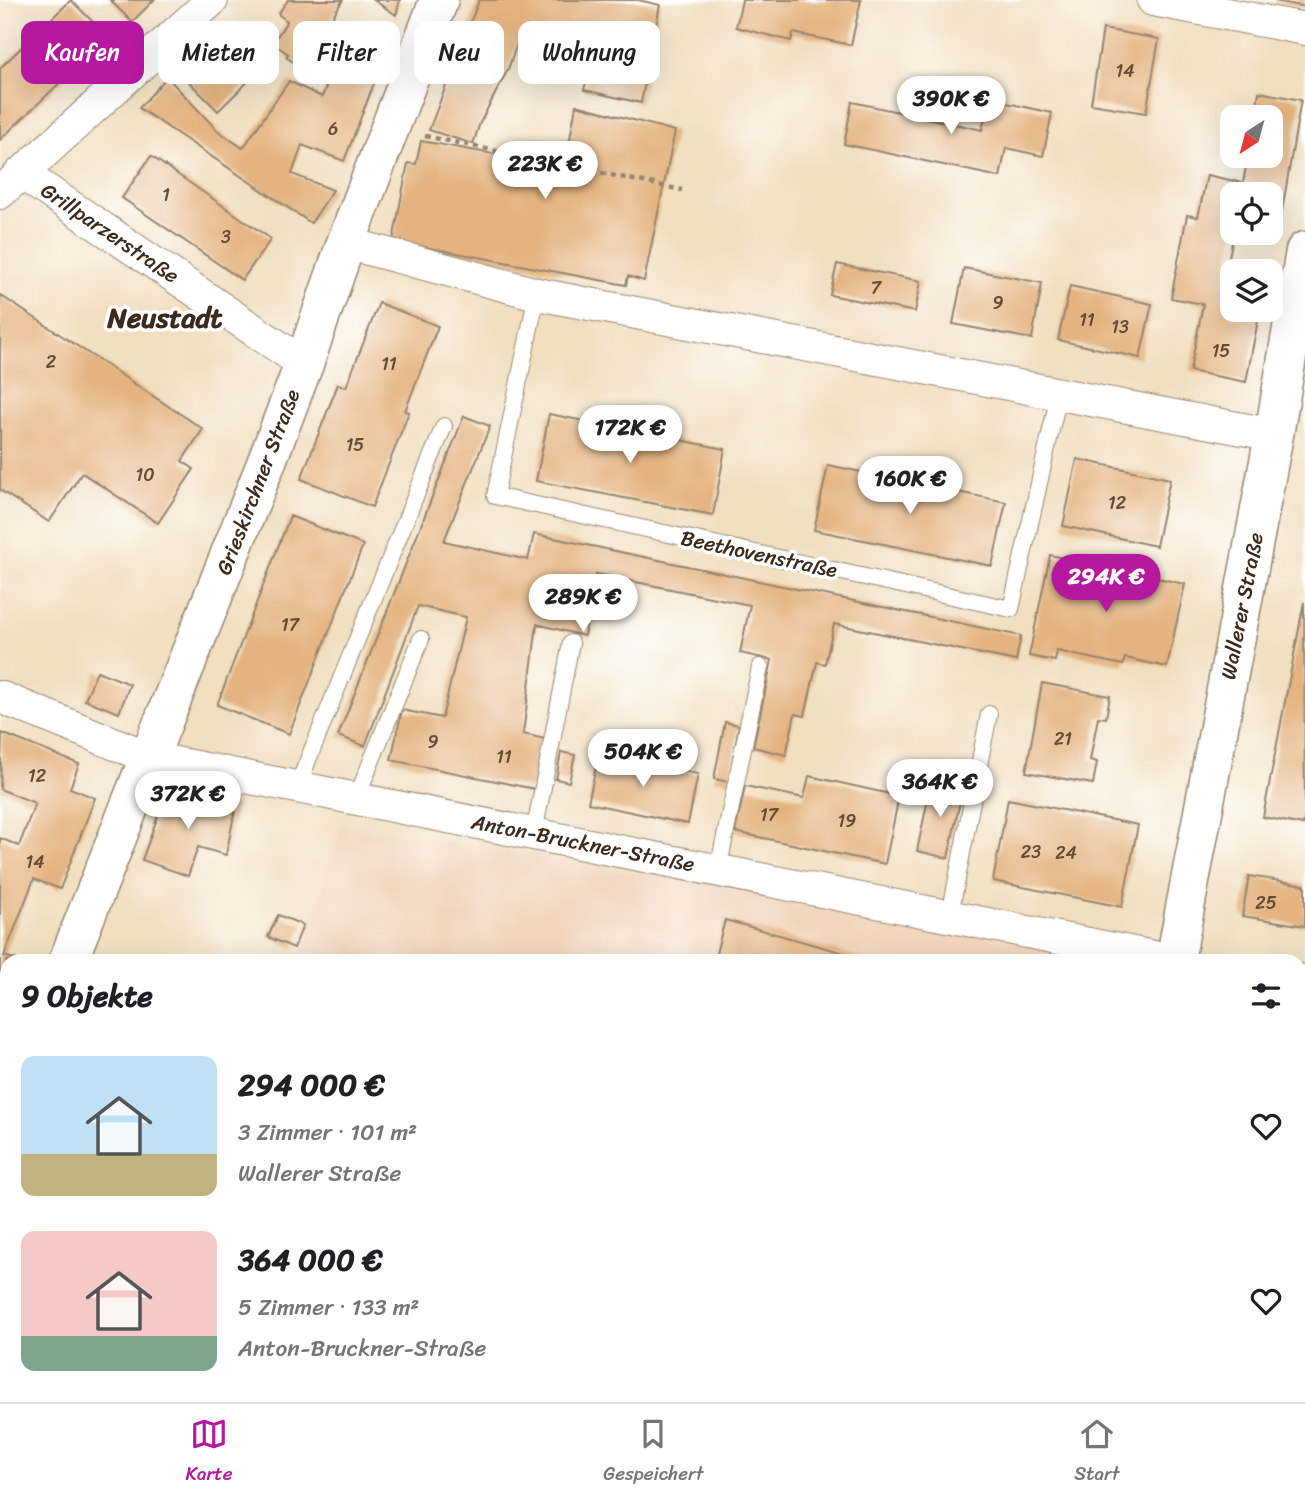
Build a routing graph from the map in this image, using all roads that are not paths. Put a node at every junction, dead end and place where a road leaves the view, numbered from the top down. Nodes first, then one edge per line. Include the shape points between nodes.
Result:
1 (212, 0) edge
2 (439, 0) edge
3 (1153, 0) edge
4 (1305, 29) edge
5 (10, 183) edge
6 (346, 243) junction
7 (1305, 251) edge
8 (537, 294) junction
9 (304, 363) junction
10 (1059, 394) junction
11 (444, 426) dead end
12 (1274, 435) junction
13 (421, 639) dead end
14 (571, 643) dead end
15 (760, 667) dead end
16 (0, 697) edge
17 (989, 714) dead end
18 (150, 758) junction
19 (297, 787) junction
20 (356, 799) junction
21 (534, 834) junction
22 (718, 870) junction
23 (950, 915) junction
24 (71, 954) edge
25 (1140, 954) edge
26 (1175, 954) edge

1 - 5 street
2 - 6 main road, Grieskirchner Straße
3 - 4 street
5 - 9 street, Grillparzerstraße
6 - 8 street
6 - 9 main road, Grieskirchner Straße
7 - 12 main road, Wallerer Straße
8 - 10 street
8 - 10 lane, Beethovenstraße via 495,496 1010,609
9 - 18 main road, Grieskirchner Straße
10 - 12 street
11 - 19 lane
12 - 26 main road, Wallerer Straße
13 - 20 lane
14 - 21 lane
15 - 22 lane
16 - 18 street, Anton-Bruckner-Straße
17 - 23 lane
18 - 19 street, Anton-Bruckner-Straße
18 - 24 main road, Grieskirchner Straße
19 - 20 street, Anton-Bruckner-Straße
20 - 21 street, Anton-Bruckner-Straße
21 - 22 street, Anton-Bruckner-Straße
22 - 23 street, Anton-Bruckner-Straße
23 - 25 street, Anton-Bruckner-Straße

